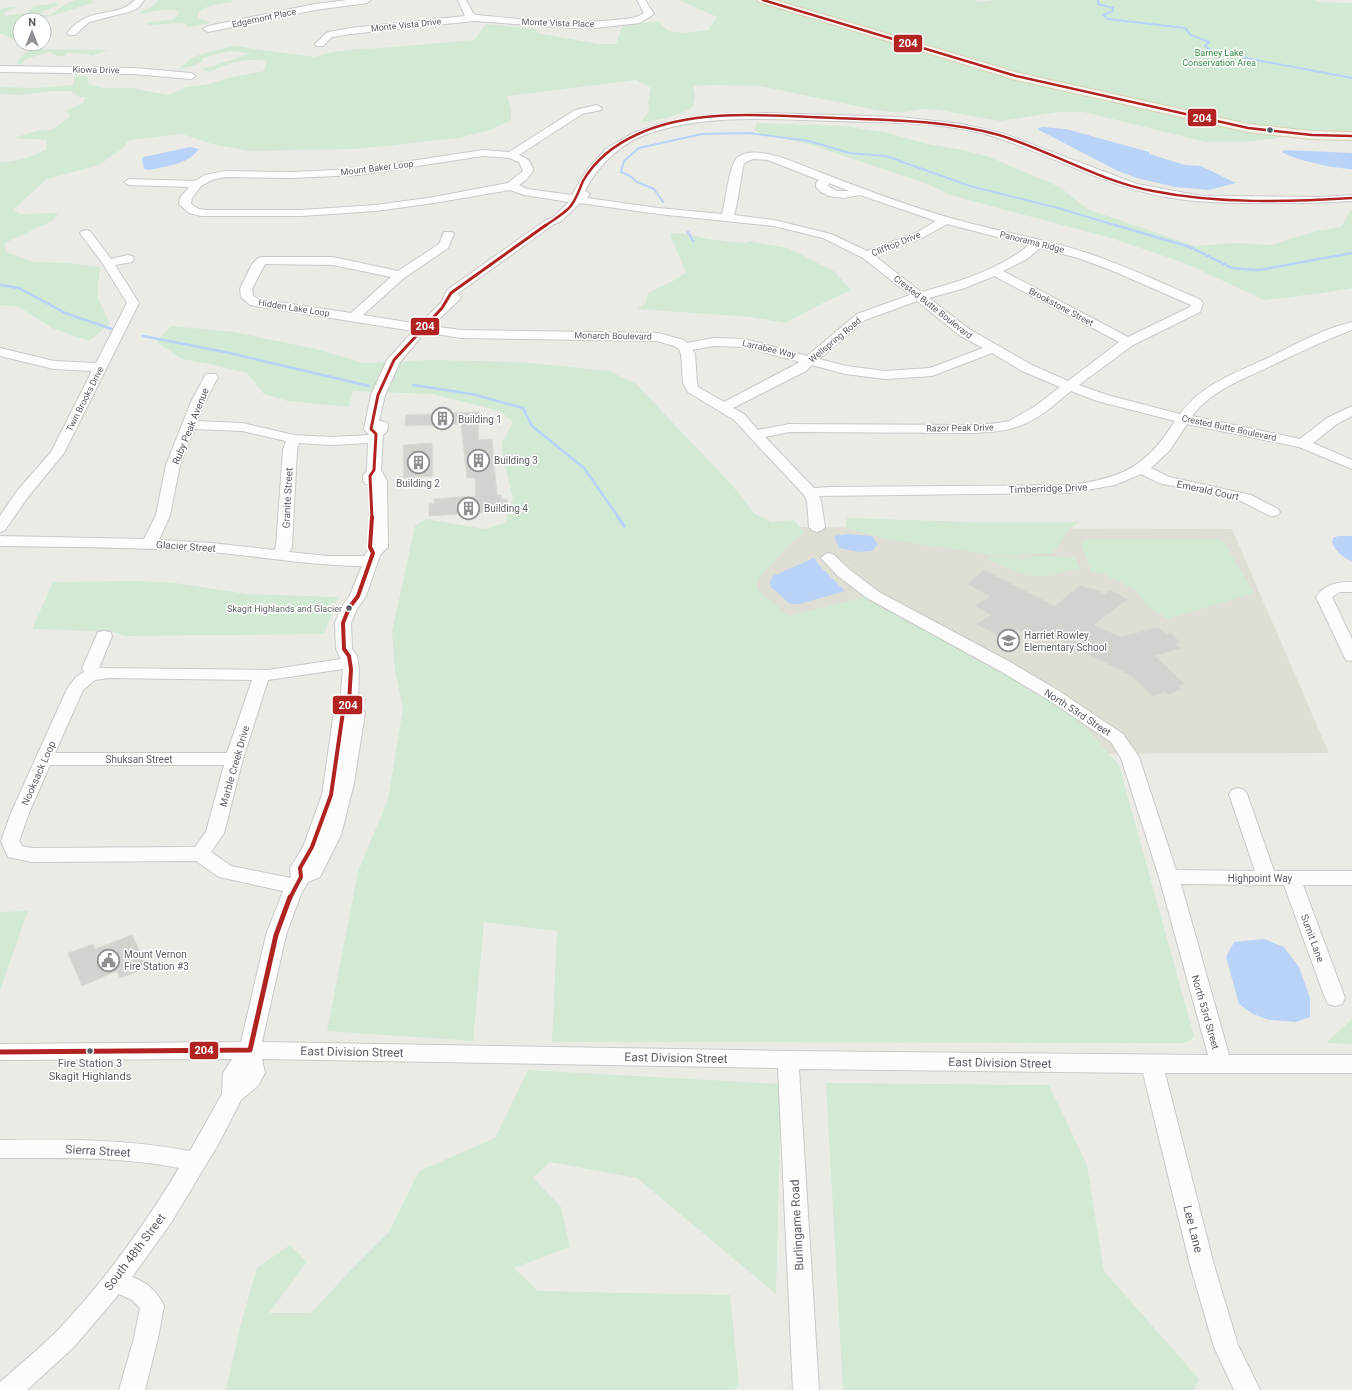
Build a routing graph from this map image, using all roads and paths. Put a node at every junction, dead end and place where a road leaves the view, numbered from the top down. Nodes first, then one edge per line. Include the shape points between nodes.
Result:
1 (140, 0) edge
2 (367, 0) edge
3 (462, 0) edge
4 (641, 0) edge
5 (763, 0) edge
6 (474, 18) junction
7 (208, 29) dead end
8 (72, 33) dead end
9 (320, 44) dead end
10 (0, 69) edge
11 (191, 76) dead end
12 (597, 108) dead end
13 (1352, 136) edge
14 (511, 155) junction
15 (129, 182) dead end
16 (197, 184) junction
17 (511, 186) junction
18 (1352, 198) edge
19 (577, 199) junction
20 (727, 218) junction
21 (945, 220) junction
22 (86, 233) dead end
23 (448, 234) dead end
24 (1037, 244) junction
25 (868, 255) junction
26 (128, 259) dead end
27 (108, 263) junction
28 (994, 271) junction
29 (400, 275) junction
30 (920, 297) junction
31 (1197, 303) joint
32 (354, 318) junction
33 (1352, 326) edge
34 (422, 328) junction
35 (1128, 342) junction
36 (684, 348) junction
37 (992, 349) junction
38 (0, 352) edge
39 (811, 359) junction
40 (101, 367) junction
41 (211, 377) dead end
42 (1068, 386) junction
43 (724, 407) junction
44 (1352, 410) edge
45 (1183, 419) junction
46 (190, 425) junction
47 (757, 434) junction
48 (375, 437) junction
49 (294, 440) junction
50 (1304, 444) junction
51 (1352, 465) edge
52 (1142, 469) junction
53 (810, 493) junction
54 (1273, 512) dead end
55 (0, 526) edge
56 (817, 527) dead end
57 (0, 541) edge
58 (149, 544) junction
59 (279, 556) junction
60 (372, 557) junction
61 (829, 558) dead end
62 (1352, 587) edge
63 (104, 636) dead end
64 (1352, 656) edge
65 (349, 660) junction
66 (93, 674) junction
67 (262, 674) junction
68 (44, 759) junction
69 (234, 759) junction
70 (1238, 794) dead end
71 (200, 854) junction
72 (1169, 877) junction
73 (1267, 878) junction
74 (1291, 878) junction
75 (1351, 881) edge
76 (298, 882) junction
77 (1335, 998) dead end
78 (250, 1050) junction
79 (0, 1052) edge
80 (788, 1060) junction
81 (1152, 1064) junction
82 (1352, 1064) edge
83 (1221, 1065) junction
84 (0, 1149) edge
85 (195, 1162) junction
86 (115, 1281) junction
87 (9, 1390) edge
88 (132, 1390) edge
89 (806, 1390) edge
90 (1247, 1390) edge

1 - 8 street via 130,10 85,21
2 - 7 street, Edgemont Place via 315,7
3 - 6 street via 469,15
4 - 6 street, Monte Vista Place via 649,14 640,20 595,25
5 - 13 main road via 1024,78 1248,128 1312,135
6 - 9 street, Monte Vista Drive via 351,31 329,35
10 - 11 street, Kiowa Drive via 134,71
12 - 14 street via 579,112
14 - 16 street, Mount Baker Loop via 474,154 358,172 225,174 209,177
14 - 17 street, Mount Baker Loop via 523,160 528,170
15 - 16 street, Mount Baker Loop
16 - 17 street via 186,198 185,204 189,209 198,213 232,214 376,208
17 - 19 street via 524,192
18 - 19 street via 1202,199 1134,187 998,135 959,126 922,122 730,116 671,128 632,142 609,159 585,194
19 - 20 street, Crested Butte Boulevard
19 - 34 street via 556,220 554,227 447,303
20 - 21 street, Panorama Ridge via 739,162 758,155 828,178 822,183 822,187 831,193 851,195 862,192
20 - 25 street, Crested Butte Boulevard via 774,223 809,231
21 - 24 street, Panorama Ridge
21 - 25 street, Clifftop Drive via 920,235
22 - 27 street, Twin Brooks Drive
23 - 29 street via 444,246
24 - 28 street, Wellspring Road via 1023,256
24 - 31 street, Panorama Ridge via 1082,255
25 - 30 street, Crested Butte Boulevard
26 - 27 street
27 - 40 street, Twin Brooks Drive via 132,303
28 - 30 street, Wellspring Road via 961,285
28 - 35 street, Brookstone Street
29 - 32 street
29 - 32 street, Hidden Lake Loop via 333,261 272,260 258,264 246,289 247,297 254,302
30 - 37 street, Crested Butte Boulevard via 964,332
30 - 39 street, Wellspring Road via 861,317
31 - 35 street, Razor Peak Drive via 1196,309
32 - 34 street, Hidden Lake Loop
33 - 45 street, Timberridge Drive via 1326,335 1240,375 1203,397
34 - 36 street, Monarch Boulevard via 461,334 648,336 679,343
34 - 48 street via 399,356 400,363 386,396 380,431
35 - 42 street, Razor Peak Drive
36 - 39 street, Larrabee Way via 714,342 745,342
36 - 43 street via 688,354 690,383 693,389
37 - 39 street, Larrabee Way via 932,372 905,375 845,370
37 - 42 street, Crested Butte Boulevard
38 - 40 street via 54,365
39 - 43 street, Wellspring Road via 801,368
40 - 55 street, Twin Brooks Drive via 57,453 22,494
41 - 46 street, Ruby Peak Avenue
42 - 45 street, Crested Butte Boulevard via 1102,398
42 - 47 street, Razor Peak Drive via 1039,410 1013,424 999,427 789,428
43 - 47 street via 740,417
44 - 50 street via 1332,421
45 - 50 street, Crested Butte Boulevard
45 - 52 street, Timberridge Drive via 1164,448
46 - 49 street via 242,427
46 - 58 street, Ruby Peak Avenue via 173,465 163,514
47 - 53 street
48 - 49 street via 331,441
48 - 60 street via 374,470 380,480 381,526 380,547
49 - 59 street, Granite Street via 290,450 284,547
50 - 51 street, Crested Butte Boulevard
52 - 53 street, Timberridge Drive via 1102,484 1070,489 830,490
52 - 54 street, Emerald Court via 1164,480 1246,498
53 - 56 street via 814,501
57 - 58 street, Glacier Street
58 - 59 street, Glacier Street
59 - 60 street, Glacier Street via 328,560
60 - 65 street via 358,596 353,650
61 - 72 street, North 53rd Street via 873,595 1006,667 1117,738 1130,757
62 - 64 street via 1329,590 1324,598
63 - 66 street via 90,668
65 - 67 street
65 - 76 street via 349,703 356,713 345,783 332,835 312,872
66 - 67 street
66 - 68 street, Nooksack Loop via 81,680 75,688
67 - 69 street, Marble Creek Drive
68 - 69 street, Shuksan Street
68 - 71 street, Nooksack Loop via 10,841 15,852 32,855
69 - 71 street, Marble Creek Drive via 215,833
70 - 73 street
71 - 76 street via 226,872
72 - 73 street, Highpoint Way
72 - 83 street, North 53rd Street
73 - 74 street, Highpoint Way
74 - 75 street, Highpoint Way
74 - 77 street, Sumit Lane
76 - 78 street via 276,935
78 - 79 street, East Division Street
78 - 80 street, East Division Street
78 - 85 street, South 48th Street via 254,1073 250,1080 233,1094
80 - 81 street, East Division Street
80 - 89 street, Burlingame Road
81 - 83 street, East Division Street
81 - 90 street, Lee Lane via 1202,1265 1226,1347
82 - 83 street, East Division Street
84 - 85 street, Sierra Street via 95,1149 165,1155
85 - 86 street, South 48th Street via 163,1216
86 - 87 street, South 48th Street via 66,1339
86 - 88 street via 146,1295 152,1306

